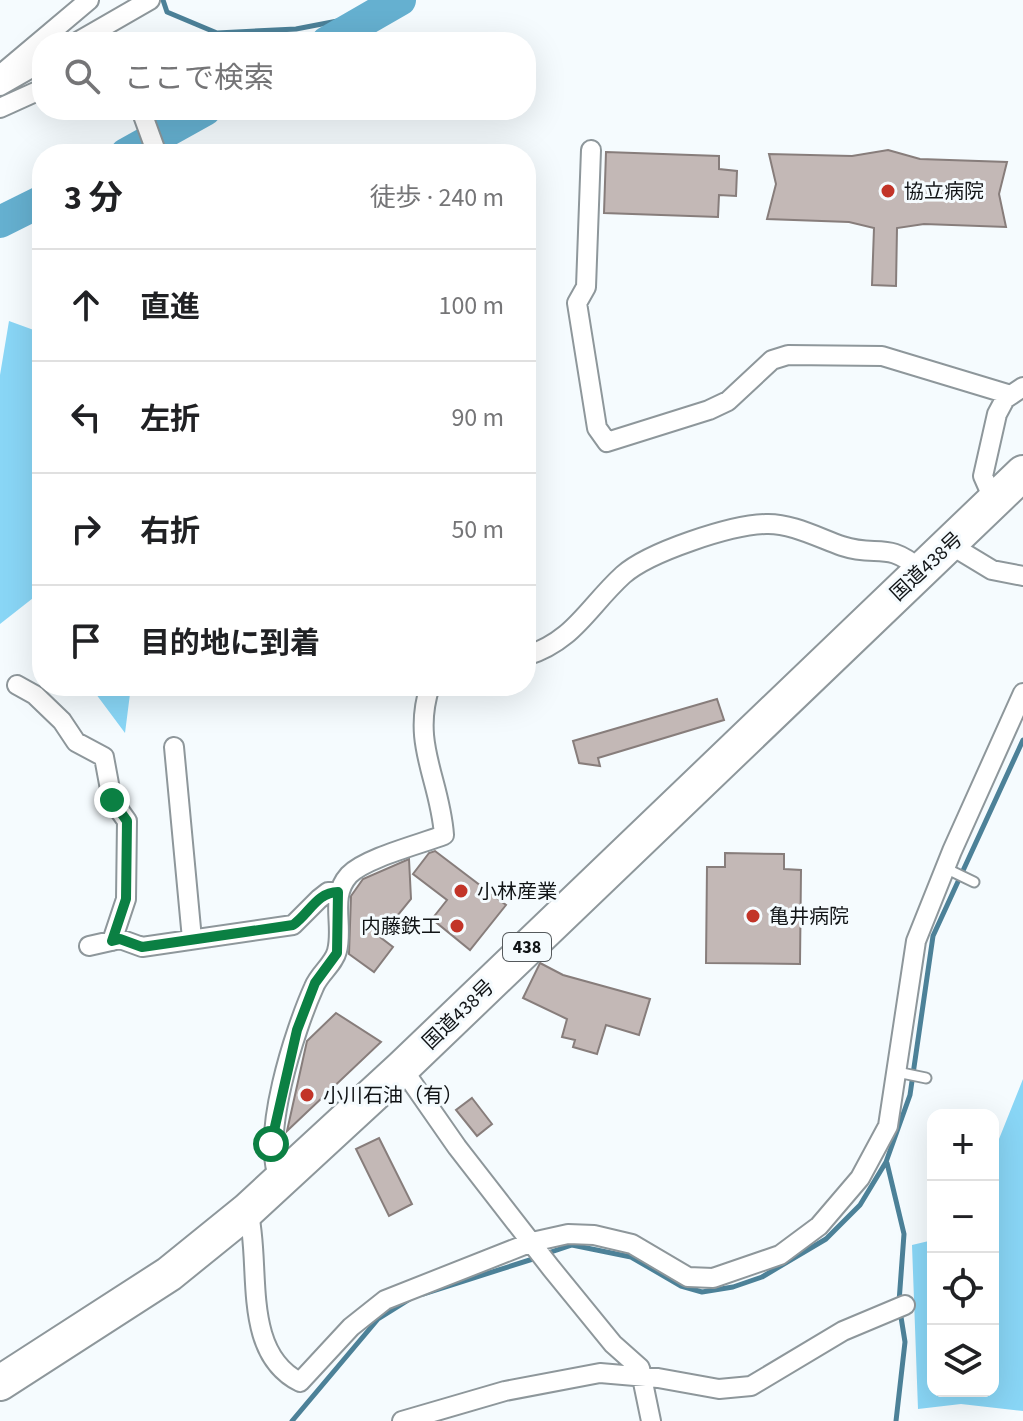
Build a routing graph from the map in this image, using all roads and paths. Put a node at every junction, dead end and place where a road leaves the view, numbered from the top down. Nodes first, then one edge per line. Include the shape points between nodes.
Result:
1 (89, 0) edge
2 (150, 0) edge
3 (51, 32) edge
4 (94, 32) edge
5 (32, 48) edge
6 (32, 68) edge
7 (0, 75) edge
8 (0, 86) edge
9 (32, 94) edge
10 (0, 108) edge
11 (145, 120) edge
12 (153, 144) edge
13 (591, 150) dead end
14 (1017, 391) edge
15 (1023, 473) edge
16 (994, 501) junction
17 (949, 544) junction
18 (921, 570) junction
19 (1023, 576) edge
20 (536, 653) edge
21 (17, 685) dead end
22 (32, 693) edge
23 (1023, 693) edge
24 (36, 696) edge
25 (427, 696) edge
26 (174, 747) dead end
27 (945, 868) junction
28 (974, 882) dead end
29 (338, 892) junction
30 (192, 939) junction
31 (112, 941) junction
32 (89, 946) dead end
33 (402, 1068) junction
34 (897, 1072) junction
35 (926, 1078) dead end
36 (280, 1180) junction
37 (248, 1210) junction
38 (532, 1242) junction
39 (905, 1305) dead end
40 (643, 1376) junction
41 (0, 1383) edge
42 (402, 1421) edge
43 (651, 1421) edge

1 - 3 street
2 - 4 street
5 - 7 street
6 - 8 street
9 - 10 street
11 - 12 street
13 - 14 street via 586,287 577,303 597,428 607,442 709,410 734,396 772,360 788,355 882,356
14 - 16 street via 997,414 983,476
15 - 16 highway, 国道438号 / 438
16 - 17 highway, 国道438号 / 438
17 - 18 highway, 国道438号 / 438
17 - 19 street via 992,570
18 - 20 street via 901,553 847,548 768,524 733,530 659,552 640,563 565,638
18 - 33 highway, 国道438号 / 438
21 - 22 street
23 - 27 street
24 - 31 street via 76,742 104,757 112,800 127,821 126,899
25 - 29 street via 422,733 444,835 350,873
26 - 30 street
27 - 28 lane
27 - 34 street via 916,941
29 - 30 street via 328,892 293,925
29 - 36 street via 337,953 315,983 286,1066 271,1144
30 - 31 street via 142,947
31 - 32 street
33 - 36 highway, 国道438号 / 438
33 - 38 street
34 - 35 lane
34 - 38 street via 888,1126 860,1178 819,1226 780,1255 713,1278 688,1277 632,1244 594,1235
36 - 37 highway, 国道438号 / 438
37 - 38 street via 260,1332 284,1374 300,1382 351,1327 385,1300
37 - 41 highway, 国道438号 / 438 via 169,1274
38 - 40 street
39 - 40 street via 843,1331 751,1386 719,1389
40 - 42 street via 600,1373 557,1380
40 - 43 street

